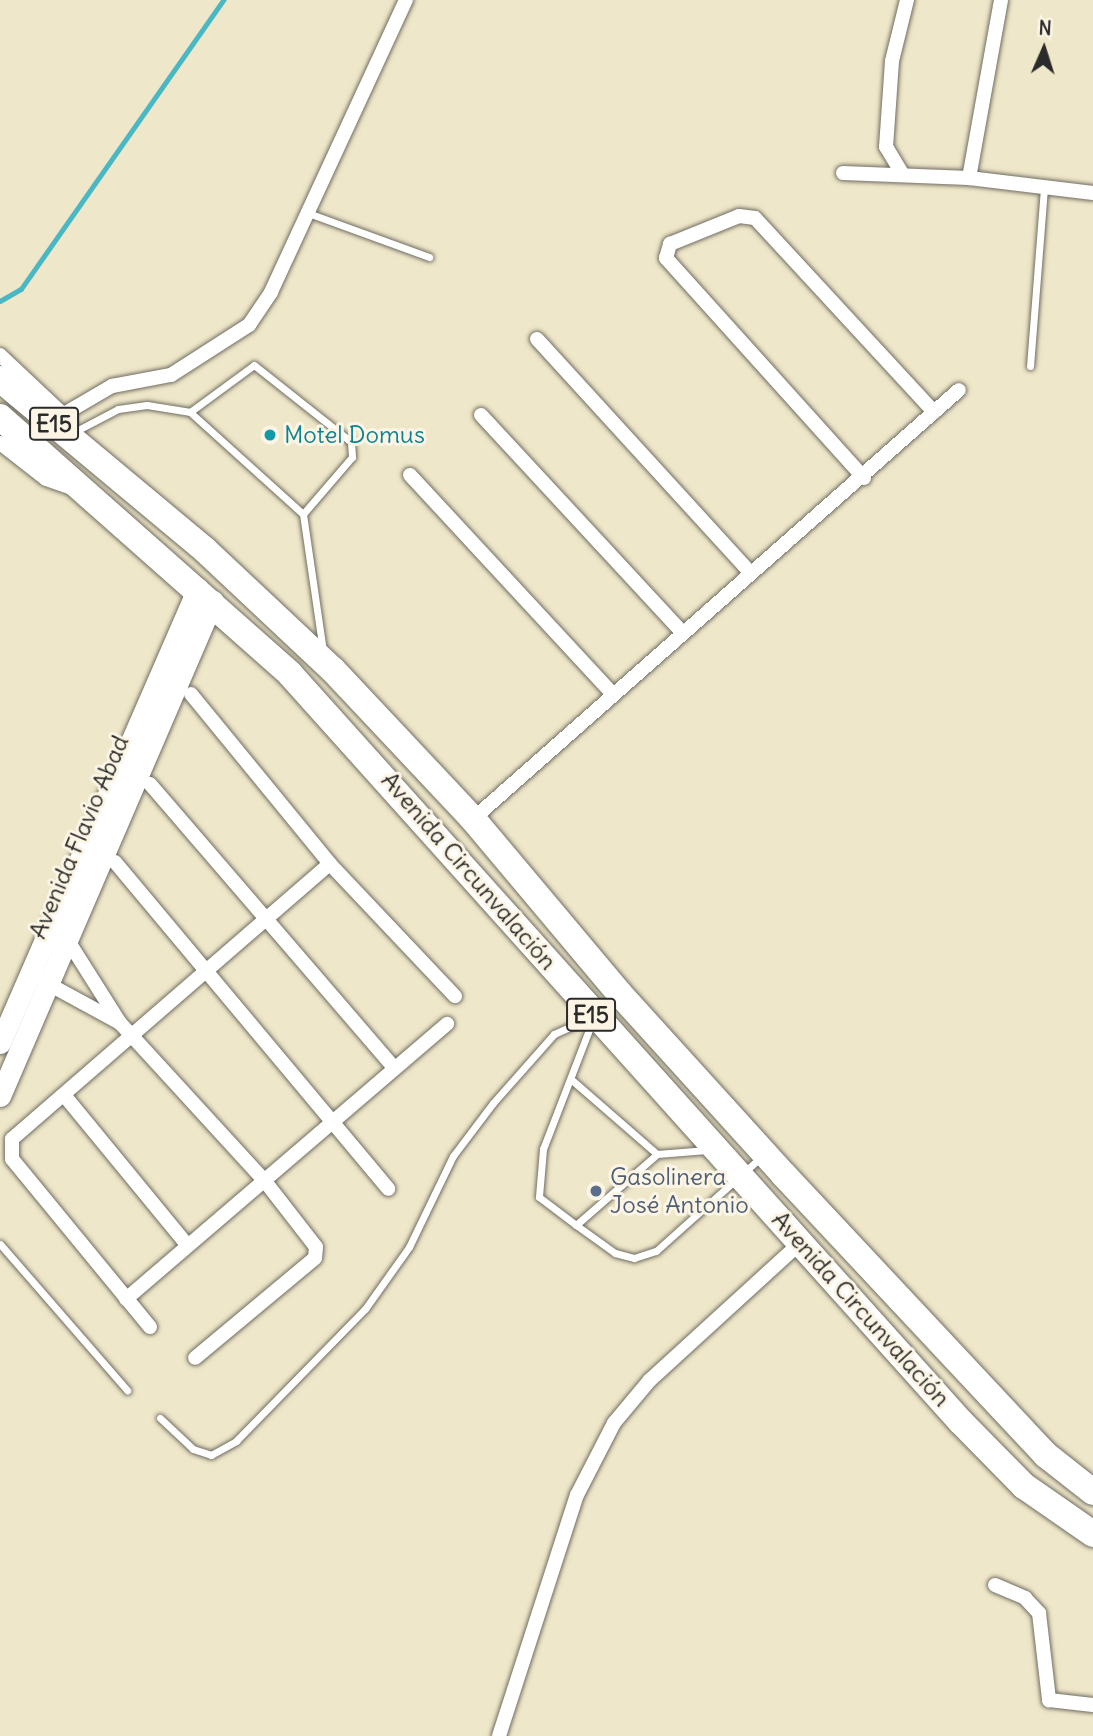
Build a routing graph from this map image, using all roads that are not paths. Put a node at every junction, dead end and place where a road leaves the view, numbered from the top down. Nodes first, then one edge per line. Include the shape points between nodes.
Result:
1 (406, 0) edge
2 (907, 0) edge
3 (1001, 0) edge
4 (843, 173) dead end
5 (903, 175) junction
6 (969, 178) junction
7 (1044, 187) junction
8 (1093, 193) edge
9 (307, 213) junction
10 (429, 257) dead end
11 (537, 339) dead end
12 (0, 355) edge
13 (1030, 366) dead end
14 (0, 379) edge
15 (959, 390) dead end
16 (190, 412) junction
17 (934, 412) junction
18 (64, 414) junction
19 (481, 415) dead end
20 (0, 417) edge
21 (78, 430) junction
22 (0, 443) edge
23 (107, 469) junction
24 (410, 475) dead end
25 (864, 478) junction
26 (90, 494) junction
27 (303, 514) junction
28 (749, 571) junction
29 (206, 594) junction
30 (682, 632) junction
31 (333, 670) junction
32 (612, 693) junction
33 (191, 694) dead end
34 (150, 784) dead end
35 (473, 819) junction
36 (115, 862) dead end
37 (330, 864) junction
38 (265, 919) junction
39 (562, 927) junction
40 (57, 931) junction
41 (535, 947) junction
42 (206, 970) junction
43 (28, 971) junction
44 (47, 985) junction
45 (455, 996) dead end
46 (606, 1005) junction
47 (120, 1023) junction
48 (447, 1024) dead end
49 (132, 1035) junction
50 (665, 1042) junction
51 (0, 1043) edge
52 (637, 1065) junction
53 (394, 1068) junction
54 (572, 1081) junction
55 (64, 1095) junction
56 (0, 1096) edge
57 (332, 1122) junction
58 (728, 1138) junction
59 (766, 1153) junction
60 (657, 1154) junction
61 (783, 1174) junction
62 (264, 1180) junction
63 (750, 1186) junction
64 (388, 1189) dead end
65 (576, 1225) junction
66 (801, 1242) junction
67 (0, 1244) edge
68 (187, 1245) junction
69 (126, 1299) junction
70 (150, 1327) dead end
71 (195, 1358) dead end
72 (127, 1390) dead end
73 (160, 1418) dead end
74 (1093, 1492) edge
75 (1093, 1534) edge
76 (995, 1585) dead end
77 (1093, 1705) edge
78 (499, 1736) edge

1 - 9 street
2 - 5 street via 892,61 886,147
3 - 6 street
4 - 5 street
5 - 6 street
6 - 7 street
7 - 8 street
7 - 13 lane
9 - 10 lane
9 - 18 street via 249,325 171,375 112,386
11 - 28 street
12 - 18 street, Avenida Circunvalación / E15
14 - 23 highway, Avenida Circunvalación / E15
15 - 17 street
16 - 21 lane via 147,405 118,409
16 - 27 lane
16 - 27 lane via 254,365 351,442 352,457
17 - 25 street
17 - 25 street via 760,221 739,216 670,244 666,258
18 - 21 street, Avenida Circunvalación / E15
19 - 30 street
20 - 26 highway, Avenida Circunvalación / E15
21 - 23 street, Avenida Circunvalación / E15
22 - 26 street, Avenida Circunvalación / E15 via 46,479
23 - 31 highway, Avenida Circunvalación / E15
24 - 32 street
25 - 28 street
26 - 29 highway, Avenida Circunvalación / E15
27 - 31 lane via 323,652
28 - 30 street
29 - 40 street, Avenida Flavio Abad
29 - 41 highway, Avenida Circunvalación / E15 via 372,758
30 - 32 street
31 - 35 highway, Avenida Circunvalación / E15
32 - 35 street
33 - 37 street
34 - 38 street
35 - 39 highway, Avenida Circunvalación / E15
36 - 42 street
37 - 38 street
37 - 45 street
38 - 42 street
38 - 53 street
39 - 41 highway
39 - 46 highway, Avenida Circunvalación / E15
40 - 43 street, Avenida Flavio Abad
40 - 44 street, Avenida Flavio Abad
40 - 47 street
41 - 46 highway, Avenida Circunvalación / E15
42 - 49 street
42 - 57 street
43 - 44 street
43 - 51 street, Avenida Flavio Abad
44 - 47 street
44 - 56 street, Avenida Flavio Abad
46 - 50 highway, Avenida Circunvalación / E15
46 - 52 highway, Avenida Circunvalación / E15
46 - 54 lane
46 - 73 lane via 554,1034 493,1103 453,1156 409,1247 365,1309 236,1441 211,1455 193,1449
47 - 49 street
48 - 53 street
49 - 55 street
49 - 62 street
50 - 52 highway
50 - 58 highway, Avenida Circunvalación / E15
52 - 58 highway, Avenida Circunvalación / E15
53 - 57 street
54 - 60 lane
54 - 65 lane via 536,1182 539,1197
55 - 68 street
55 - 69 street via 12,1139 12,1159
57 - 62 street
57 - 64 street
58 - 59 highway, Avenida Circunvalación / E15
58 - 60 lane
58 - 63 highway, Avenida Circunvalación / E15
59 - 61 highway, Avenida Circunvalación / E15
59 - 63 lane
60 - 65 lane
61 - 63 highway
61 - 74 highway, Avenida Circunvalación / E15 via 1046,1455
62 - 68 street
62 - 71 street via 316,1247 316,1258
63 - 65 lane via 656,1251 634,1258 615,1253
63 - 66 highway, Avenida Circunvalación / E15
66 - 75 highway, Avenida Circunvalación / E15 via 1024,1486
66 - 78 street via 650,1380 614,1423 577,1495
67 - 72 lane
68 - 69 street
69 - 70 street
76 - 77 street via 1025,1598 1039,1613 1049,1700

